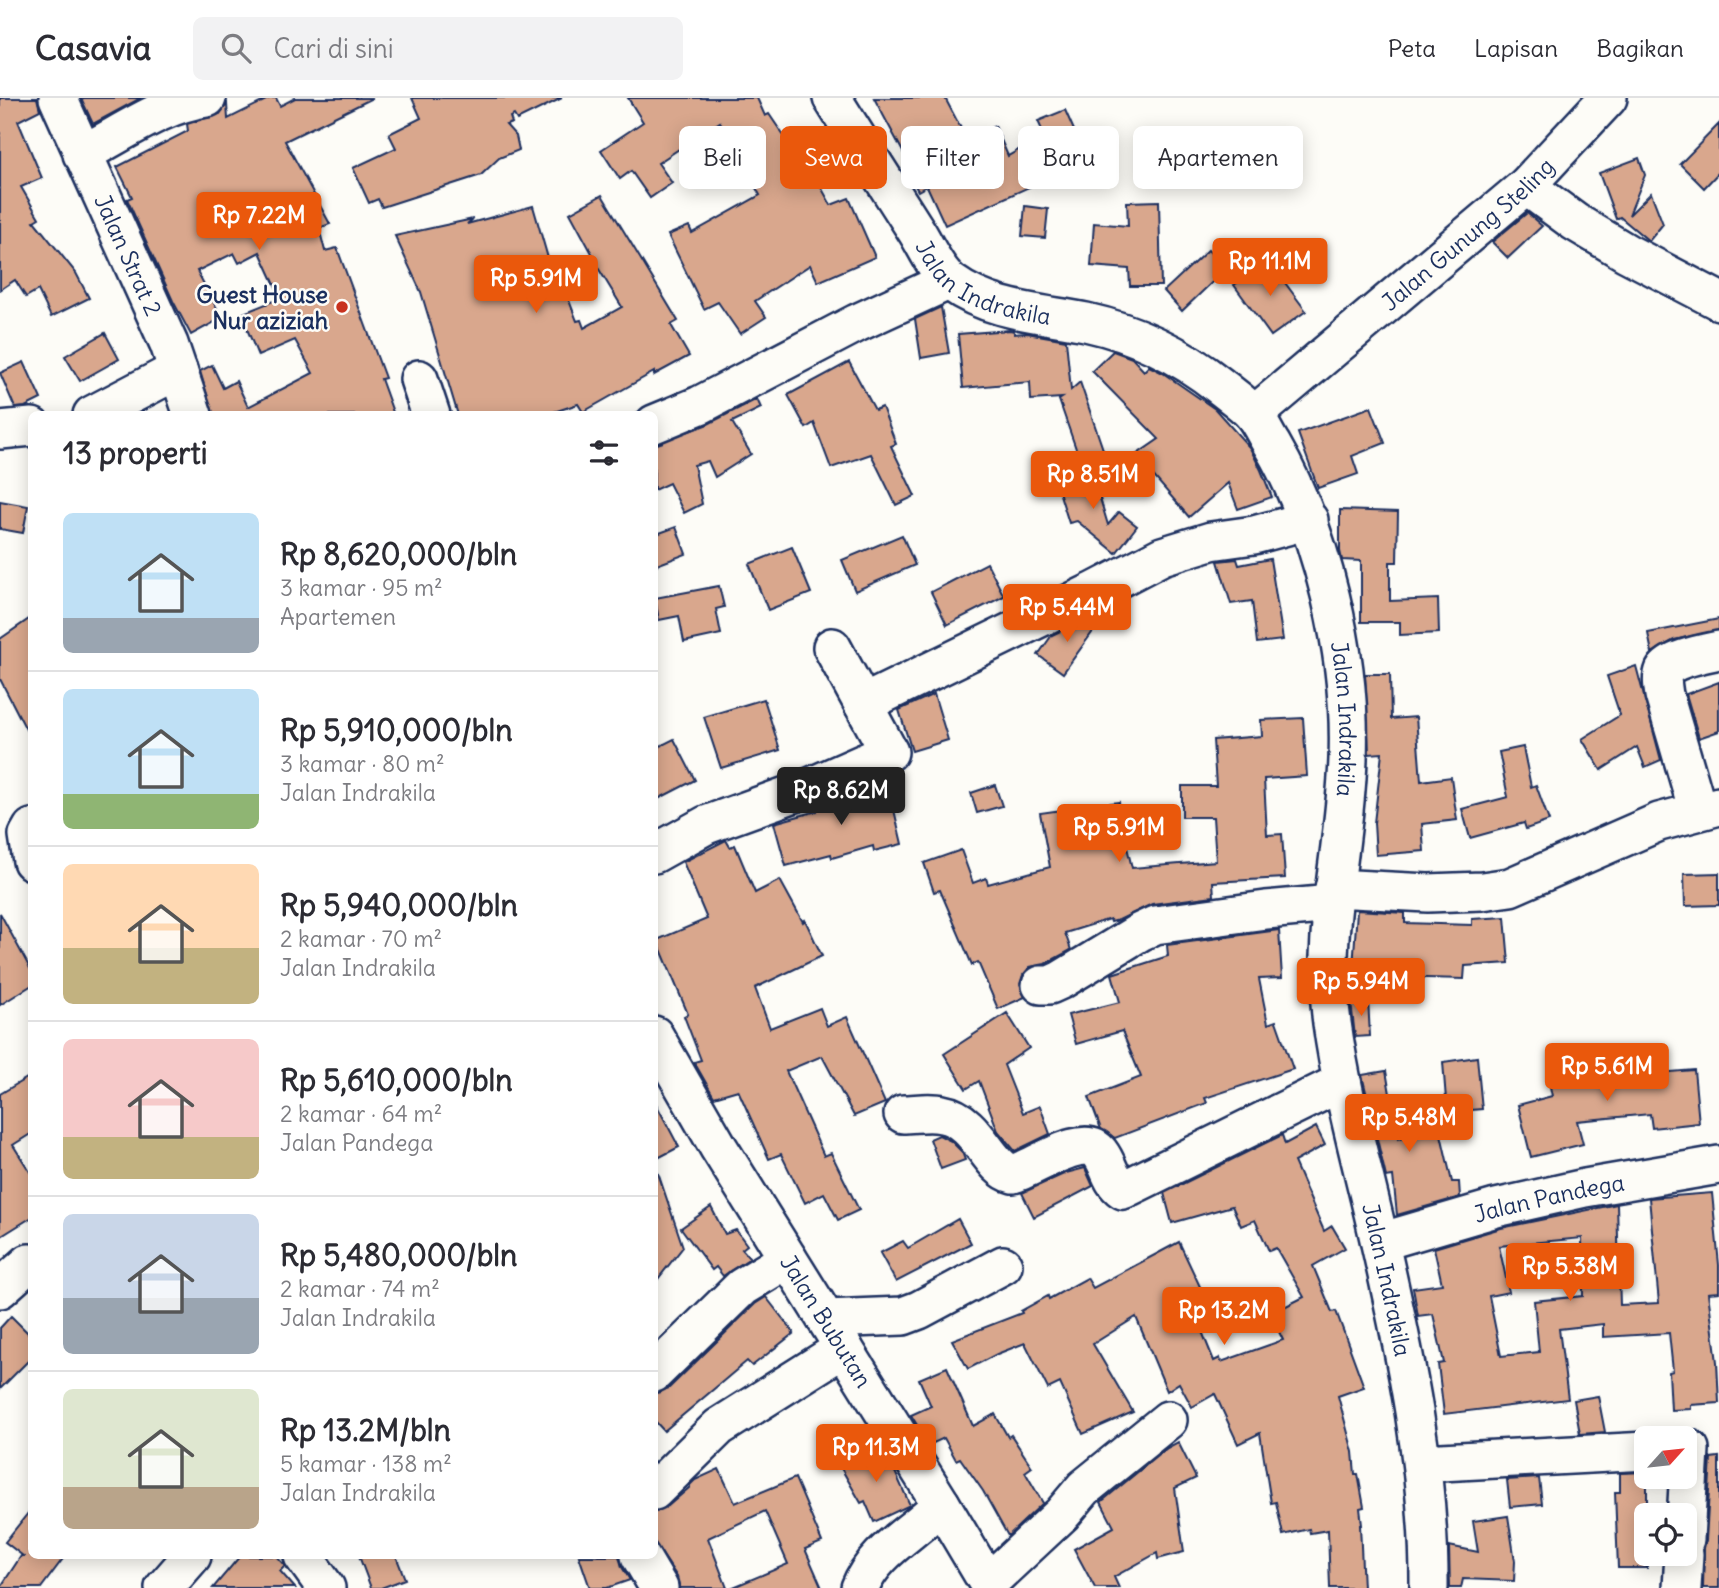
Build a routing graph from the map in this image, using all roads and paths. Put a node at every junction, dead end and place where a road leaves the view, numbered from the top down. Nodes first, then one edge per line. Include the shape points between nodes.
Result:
1 (58, 98) edge
2 (207, 98) edge
3 (832, 98) edge
4 (1608, 98) edge
5 (82, 154) junction
6 (1526, 186) junction
7 (948, 281) junction
8 (1719, 302) edge
9 (178, 370) junction
10 (419, 379) dead end
11 (100, 411) edge
12 (192, 411) edge
13 (430, 411) edge
14 (1254, 415) junction
15 (658, 422) edge
16 (28, 427) edge
17 (0, 429) edge
18 (1309, 520) junction
19 (832, 647) dead end
20 (1719, 650) edge
21 (863, 704) junction
22 (1708, 808) edge
23 (658, 852) edge
24 (1333, 896) junction
25 (1041, 985) dead end
26 (658, 1051) edge
27 (664, 1076) edge
28 (1342, 1082) junction
29 (903, 1114) dead end
30 (1719, 1165) edge
31 (1380, 1242) junction
32 (788, 1259) junction
33 (28, 1264) edge
34 (1003, 1265) dead end
35 (0, 1289) edge
36 (835, 1334) junction
37 (658, 1369) edge
38 (1168, 1420) dead end
39 (1634, 1452) edge
40 (1422, 1463) junction
41 (658, 1487) edge
42 (941, 1504) junction
43 (188, 1559) edge
44 (305, 1559) edge
45 (642, 1559) edge
46 (1683, 1566) edge
47 (989, 1585) edge
48 (164, 1588) edge
49 (326, 1588) edge
50 (659, 1588) edge
51 (860, 1588) edge
52 (1429, 1588) edge
53 (1682, 1588) edge

1 - 5 street, Jalan Strat 2
2 - 5 street via 145,118
3 - 7 street, Jalan Indrakila
4 - 6 street, Jalan Gunung Steling
5 - 9 street, Jalan Strat 2
6 - 8 street via 1575,222
6 - 14 street, Jalan Gunung Steling
7 - 14 street, Jalan Indrakila via 986,302 1089,323 1167,350
7 - 15 street
9 - 11 street
9 - 12 street, Jalan Strat 2
10 - 13 street
14 - 18 street, Jalan Indrakila
16 - 17 street
18 - 21 street via 1162,556
18 - 24 street, Jalan Indrakila via 1326,576 1347,705 1348,761
19 - 21 street
20 - 22 street via 1678,661 1667,667 1663,678 1664,695
21 - 23 street via 889,752 706,825
22 - 24 street via 1659,822 1510,887
24 - 25 street via 1155,925 1061,980
24 - 28 street, Jalan Indrakila via 1328,970
26 - 27 street, Jalan Bubutan
27 - 32 street, Jalan Bubutan via 719,1148
28 - 29 street via 1123,1190 1115,1184 1100,1152 1092,1147 1064,1150 1013,1174 1000,1167 970,1128 954,1119 943,1114
28 - 31 street, Jalan Indrakila
30 - 31 street, Jalan Pandega via 1496,1208
31 - 40 street, Jalan Indrakila
32 - 36 street, Jalan Bubutan
32 - 37 street via 742,1287
33 - 35 street
34 - 36 street via 919,1310
36 - 41 street via 719,1427
36 - 42 street, Jalan Bubutan
38 - 47 street via 1084,1488
39 - 40 street
40 - 52 street, Jalan Indrakila
42 - 47 street, Jalan Bubutan
42 - 51 street via 877,1560
43 - 48 street
44 - 49 street
45 - 50 street
46 - 53 street

